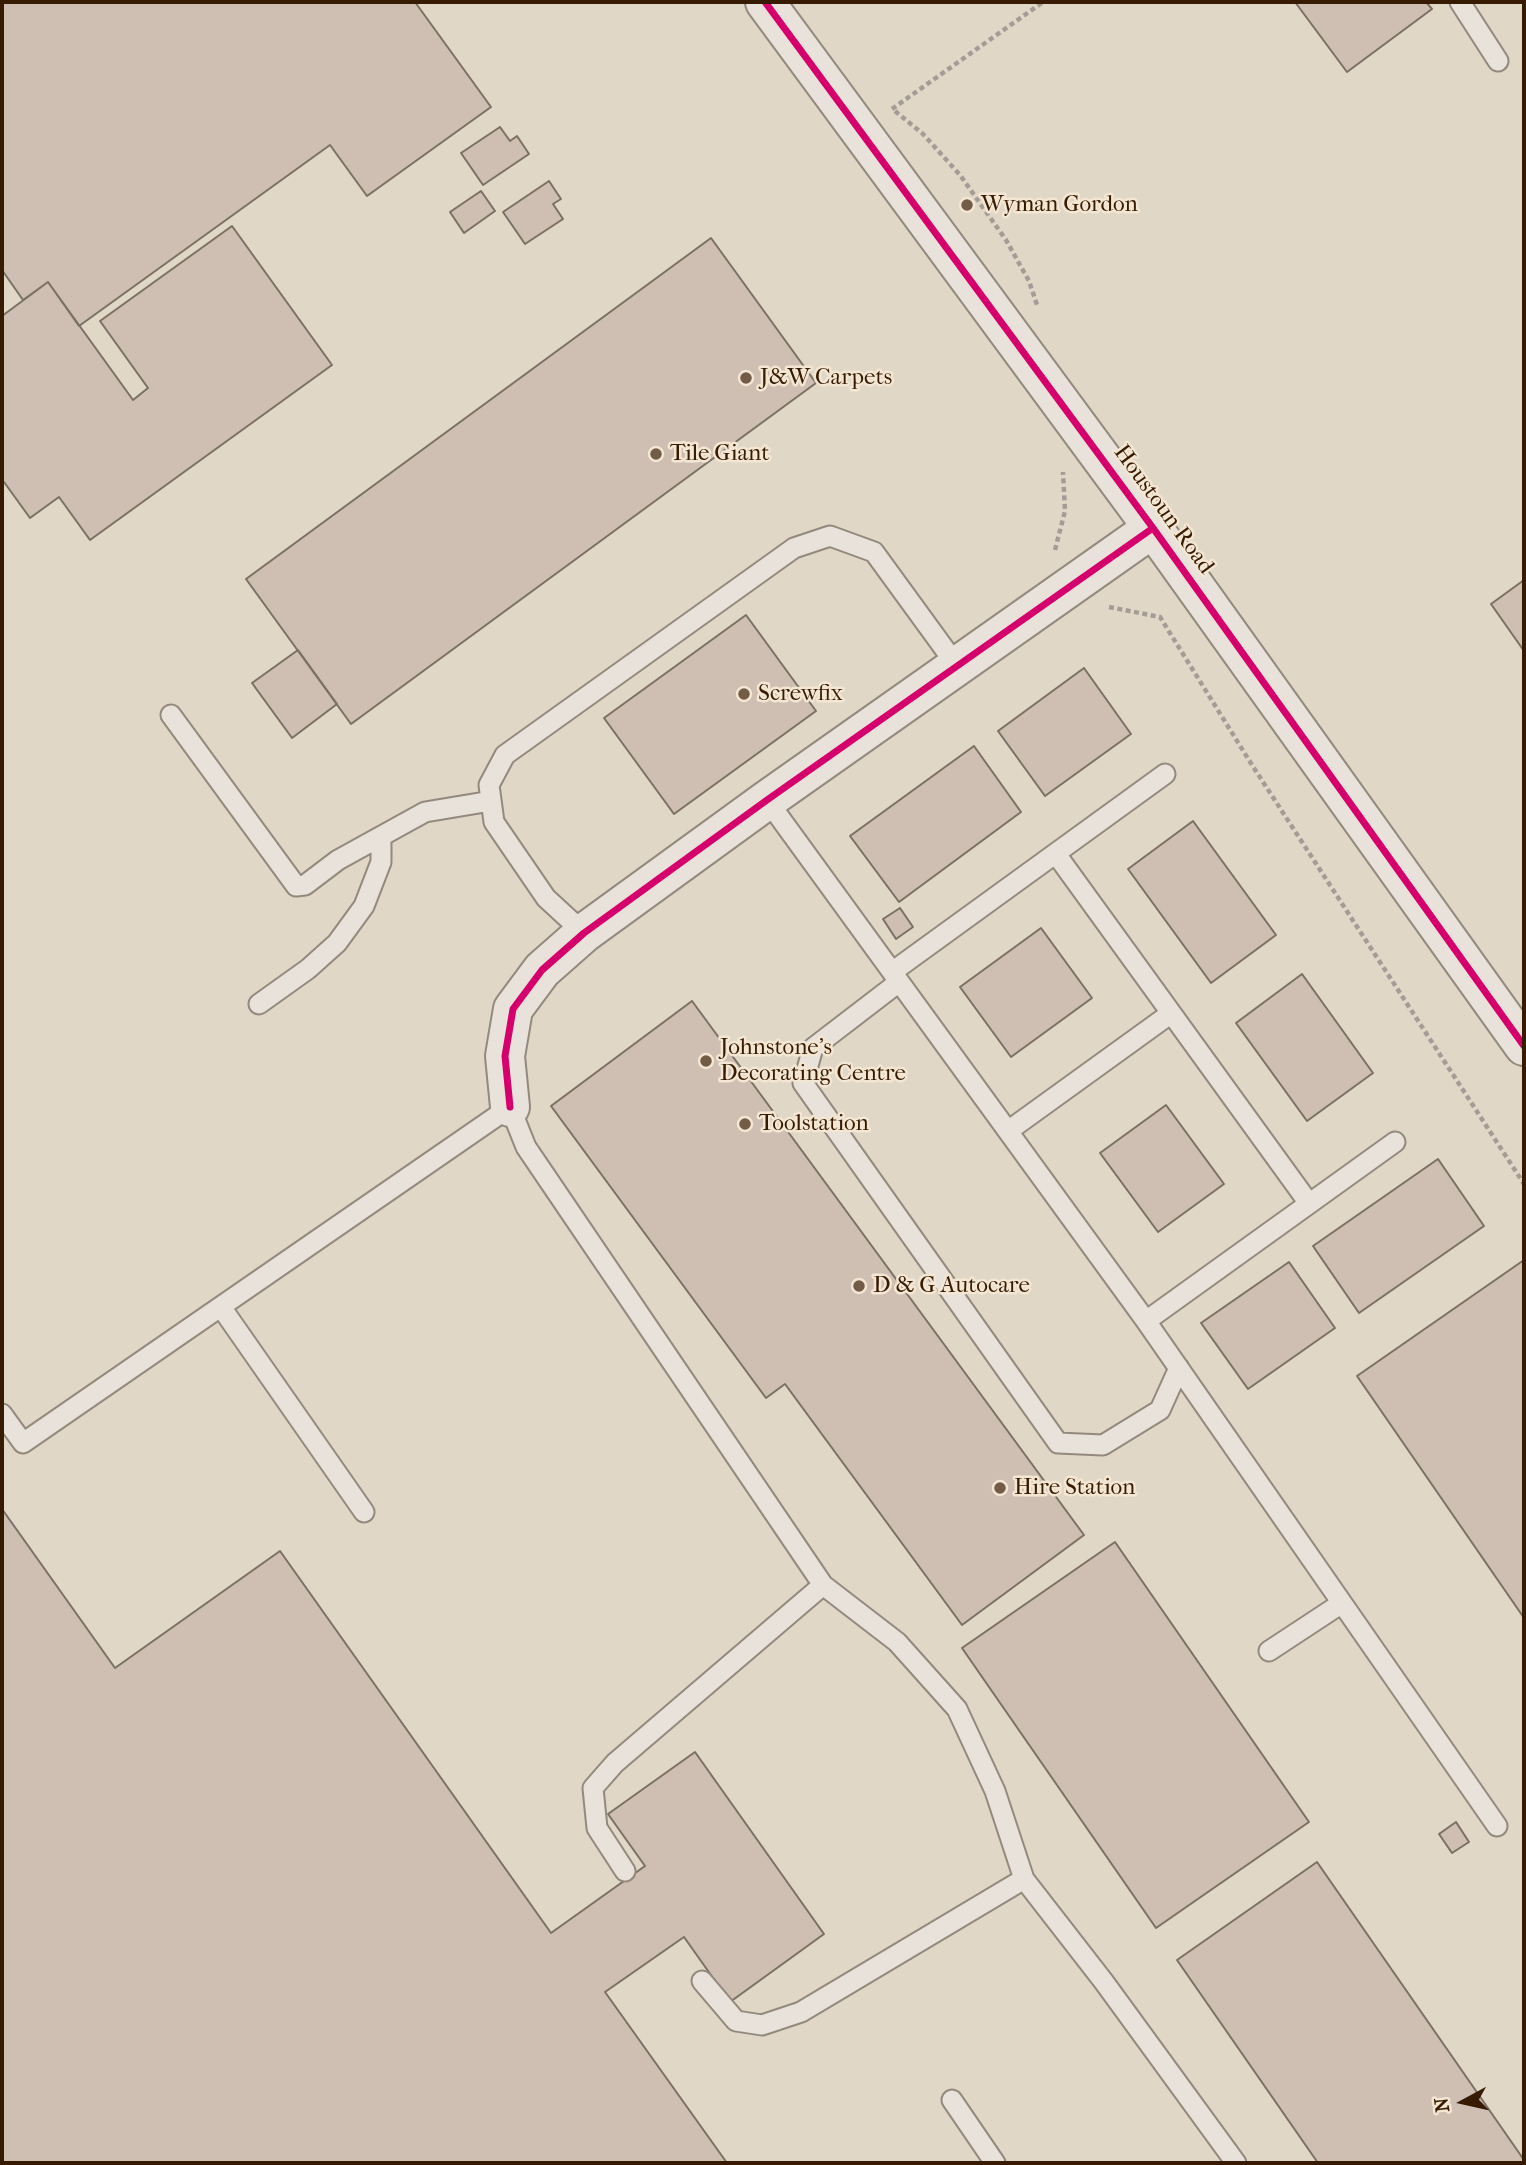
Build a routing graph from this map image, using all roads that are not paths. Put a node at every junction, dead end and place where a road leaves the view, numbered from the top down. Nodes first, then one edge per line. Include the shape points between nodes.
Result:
1 (765, 2) edge
2 (1460, 2) edge
3 (1497, 61) dead end
4 (1153, 528) junction
5 (957, 666) junction
6 (171, 715) dead end
7 (1165, 774) dead end
8 (767, 800) junction
9 (491, 801) junction
10 (382, 838) junction
11 (1056, 854) junction
12 (584, 933) junction
13 (895, 977) junction
14 (259, 1004) dead end
15 (1170, 1014) junction
16 (1524, 1046) edge
17 (510, 1107) junction
18 (1008, 1131) junction
19 (1395, 1142) dead end
20 (1308, 1202) junction
21 (221, 1307) junction
22 (1146, 1321) junction
23 (1179, 1367) junction
24 (2, 1414) edge
25 (364, 1512) dead end
26 (823, 1585) junction
27 (1342, 1603) junction
28 (1269, 1651) dead end
29 (1497, 1826) dead end
30 (625, 1871) dead end
31 (1024, 1879) junction
32 (702, 1981) dead end
33 (952, 2100) dead end
34 (995, 2163) edge
35 (1236, 2163) edge

1 - 4 street, Houstoun Road
2 - 3 lane
4 - 5 street
4 - 16 street, Houstoun Road
5 - 8 street
5 - 9 lane via 874,552 830,536 794,548 505,755 489,785
6 - 10 lane via 296,886 305,885 338,860
7 - 11 lane
8 - 12 street
8 - 13 lane
9 - 10 lane via 425,812
9 - 12 lane via 494,822 546,898
10 - 14 lane via 381,862 364,906 337,943
11 - 13 lane
11 - 15 lane
12 - 17 street via 542,970 513,1009 505,1056
13 - 18 lane
13 - 23 lane via 813,1048 803,1083 1058,1443 1103,1446 1160,1410
15 - 18 lane
15 - 20 lane
17 - 21 lane
17 - 26 lane via 526,1147
18 - 22 lane
19 - 20 lane
20 - 22 lane
21 - 24 lane via 23,1443
21 - 25 lane
22 - 23 lane
23 - 27 lane
26 - 30 lane via 615,1763 593,1788 597,1828
26 - 31 lane via 897,1642 957,1709 995,1791
27 - 28 lane
27 - 29 lane
31 - 32 lane via 801,2012 762,2025 736,2021
31 - 35 lane
33 - 34 lane

